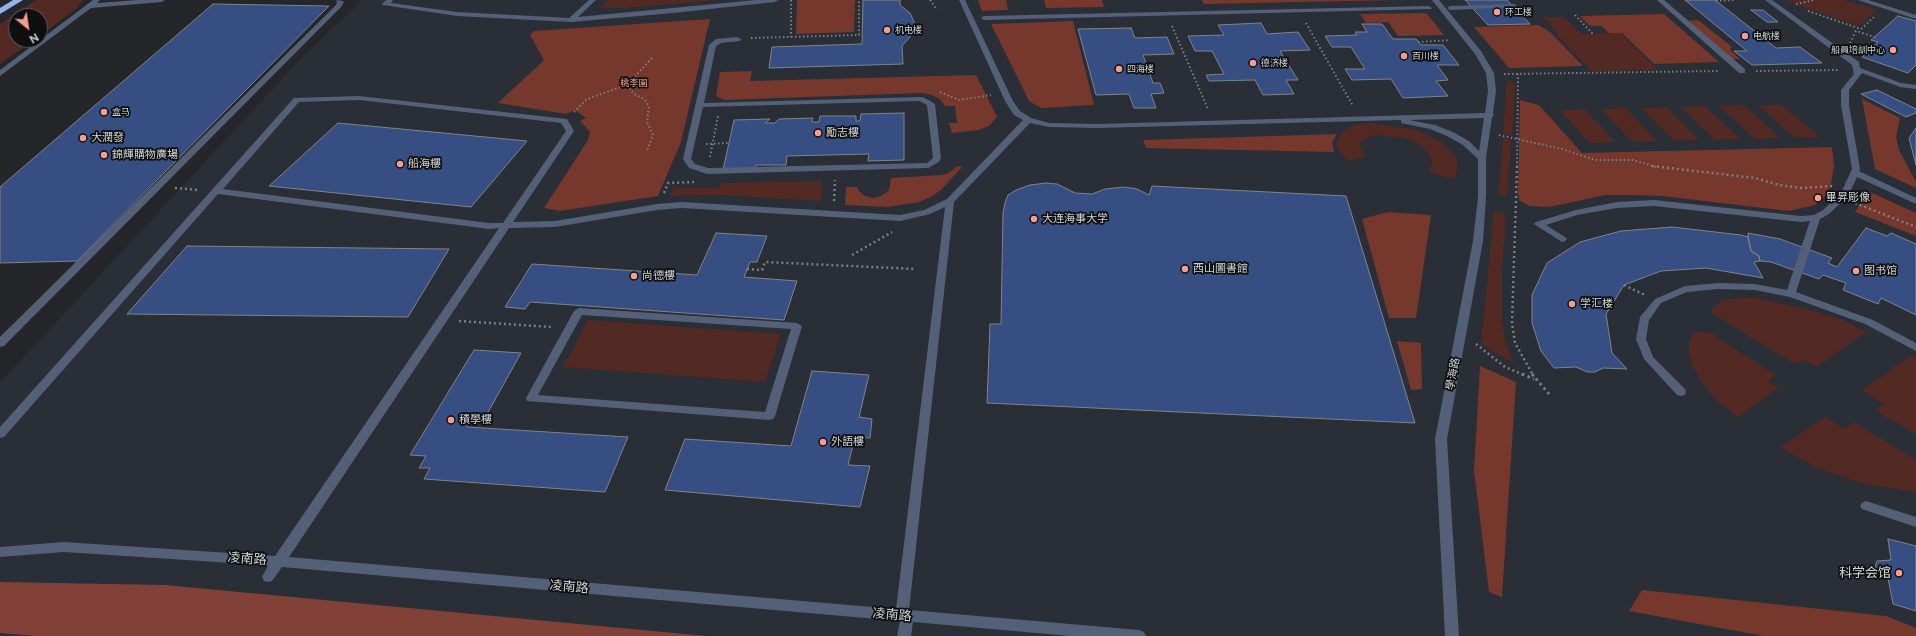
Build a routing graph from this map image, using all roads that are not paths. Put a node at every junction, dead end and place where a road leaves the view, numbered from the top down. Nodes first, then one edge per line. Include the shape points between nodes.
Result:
1 (18, 0) edge
2 (97, 0) edge
3 (162, 0) edge
4 (339, 0) edge
5 (390, 0) edge
6 (593, 0) edge
7 (775, 0) edge
8 (962, 0) edge
9 (1435, 0) edge
10 (1660, 0) edge
11 (1768, 0) edge
12 (1861, 0) edge
13 (91, 6) junction
14 (1514, 6) dead end
15 (1429, 8) dead end
16 (1450, 8) dead end
17 (0, 12) edge
18 (1916, 17) edge
19 (984, 18) dead end
20 (571, 20) junction
21 (737, 39) road end
22 (1857, 69) junction
23 (1742, 71) road end
24 (0, 74) edge
25 (1916, 87) edge
26 (699, 106) junction
27 (1490, 115) junction
28 (1384, 117) junction
29 (1028, 120) junction
30 (1482, 158) junction
31 (1854, 172) junction
32 (217, 191) junction
33 (950, 200) junction
34 (1916, 201) edge
35 (1816, 218) junction
36 (506, 225) junction
37 (1562, 239) dead end
38 (1791, 294) junction
39 (569, 328) joint
40 (0, 343) edge
41 (1916, 347) edge
42 (1681, 392) dead end
43 (0, 434) edge
44 (1866, 506) dead end
45 (1916, 522) edge
46 (0, 552) edge
47 (279, 561) junction
48 (268, 577) dead end
49 (905, 616) junction
50 (904, 636) edge
51 (1139, 636) edge
52 (1452, 636) edge

1 - 17 highway
2 - 13 street
3 - 13 street
4 - 40 street via 342,2 339,6
5 - 20 street via 384,4 457,14
6 - 20 street
7 - 20 street
8 - 29 street via 1008,101 1017,113
9 - 27 street, 學海路 via 1490,73
10 - 23 street
11 - 22 street via 1856,64
12 - 18 street
13 - 24 street
14 - 16 street
15 - 19 street
21 - 26 street via 719,41 713,45
22 - 25 street via 1900,85
22 - 31 street via 1858,74 1845,90 1845,105 1856,169
26 - 26 street via 687,159 698,169 707,171 928,165 938,158 931,104 920,99
27 - 28 street
27 - 30 street, 學海路
28 - 29 street via 1097,126 1050,125
28 - 30 street via 1444,132 1466,143
29 - 33 street
30 - 52 street, 學海路 via 1478,242 1441,439
31 - 34 street
31 - 35 street via 1845,194
32 - 36 street via 489,226
32 - 36 street via 297,100 359,98 564,121 570,131
32 - 43 street
33 - 36 street via 927,212 900,218 682,205 555,224
33 - 49 street
35 - 37 street via 1801,219 1654,203 1617,205 1539,224
35 - 38 street
36 - 47 street
38 - 41 street via 1869,322
38 - 42 street via 1755,288 1718,286 1684,289 1658,301 1644,319 1641,339 1649,360
39 - 39 street via 579,311 797,326 769,416 531,398
44 - 45 street
46 - 47 street, 凌南路 via 64,547
47 - 48 street
47 - 49 street, 凌南路
49 - 50 street
49 - 51 street, 凌南路

